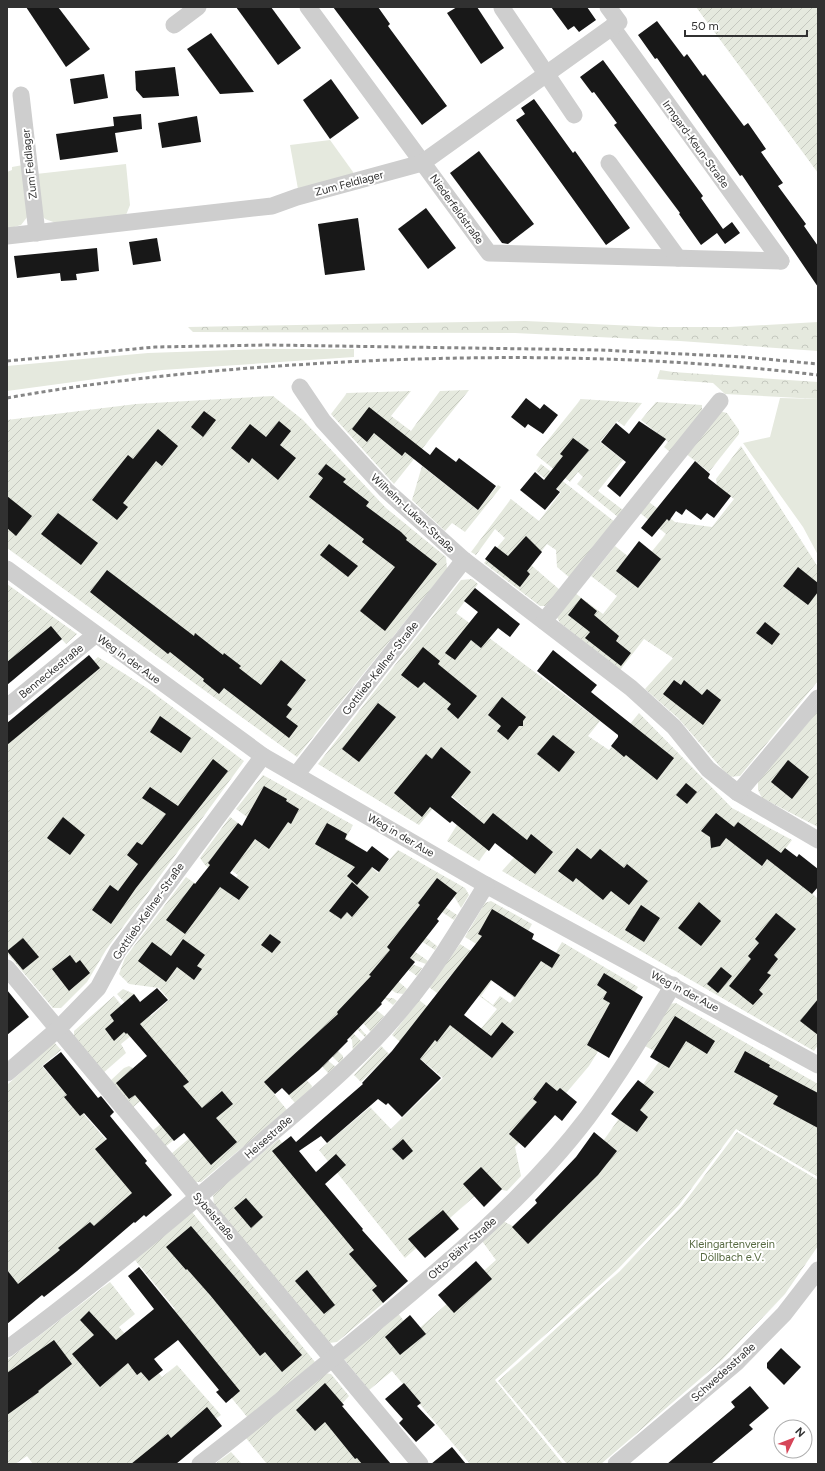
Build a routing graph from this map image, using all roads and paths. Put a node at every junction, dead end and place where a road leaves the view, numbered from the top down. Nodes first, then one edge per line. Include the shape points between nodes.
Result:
1 (198, 7) edge
2 (308, 7) edge
3 (608, 7) edge
4 (502, 8) dead end
5 (615, 24) junction
6 (174, 25) dead end
7 (545, 74) junction
8 (22, 95) dead end
9 (574, 115) dead end
10 (422, 163) junction
11 (609, 163) dead end
12 (37, 233) junction
13 (7, 236) edge
14 (678, 258) junction
15 (781, 261) joint
16 (300, 388) dead end
17 (720, 401) dead end
18 (464, 560) junction
19 (7, 569) edge
20 (544, 621) junction
21 (95, 634) junction
22 (818, 698) edge
23 (7, 706) edge
24 (263, 756) junction
25 (296, 775) junction
26 (738, 794) junction
27 (818, 840) edge
28 (486, 885) junction
29 (7, 968) edge
30 (673, 985) junction
31 (58, 1029) junction
32 (818, 1065) edge
33 (7, 1073) edge
34 (199, 1197) junction
35 (818, 1270) edge
36 (7, 1349) edge
37 (332, 1358) junction
38 (200, 1464) edge
39 (420, 1464) edge
40 (616, 1464) edge

1 - 6 street
2 - 10 street, Niederfeldstraße
3 - 5 street, Irmgard-Keun-Straße
4 - 7 street
5 - 7 street, Zum Feldlager
5 - 15 street, Irmgard-Keun-Straße
7 - 9 street
7 - 10 street, Zum Feldlager
8 - 12 street, Zum Feldlager
10 - 12 street, Zum Feldlager via 272,206
10 - 14 street, Niederfeldstraße via 489,253
11 - 14 street
12 - 13 street, Zum Feldlager
14 - 15 street, Niederfeldstraße
16 - 18 street, Wilhelm-Lukan-Straße via 323,421 386,490
17 - 20 street
18 - 20 street, Wilhelm-Lukan-Straße
18 - 25 street, Gottlieb-Kellner-Straße
19 - 21 street, Weg in der Aue
20 - 26 street, Wilhelm-Lukan-Straße via 631,688 674,727 708,769
21 - 23 street, Benneckestraße
21 - 24 street, Weg in der Aue
22 - 26 street
24 - 25 street, Weg in der Aue
24 - 31 street, Gottlieb-Kellner-Straße via 118,951 98,988
25 - 28 street, Weg in der Aue
26 - 27 street, Wilhelm-Lukan-Straße
28 - 30 street, Weg in der Aue
28 - 34 street, Heisestraße via 442,956 405,1006 365,1050 324,1089
29 - 31 street, Sybelstraße
30 - 32 street, Weg in der Aue
30 - 37 street, Otto-Bähr-Straße via 627,1060 587,1118 533,1181 480,1233 420,1286
31 - 33 street, Gottlieb-Kellner-Straße
31 - 34 street, Sybelstraße
34 - 36 street, Heisestraße
34 - 37 street, Sybelstraße
35 - 40 street, Schwedesstraße via 784,1314 736,1363
37 - 38 street, Otto-Bähr-Straße
37 - 39 street, Sybelstraße

